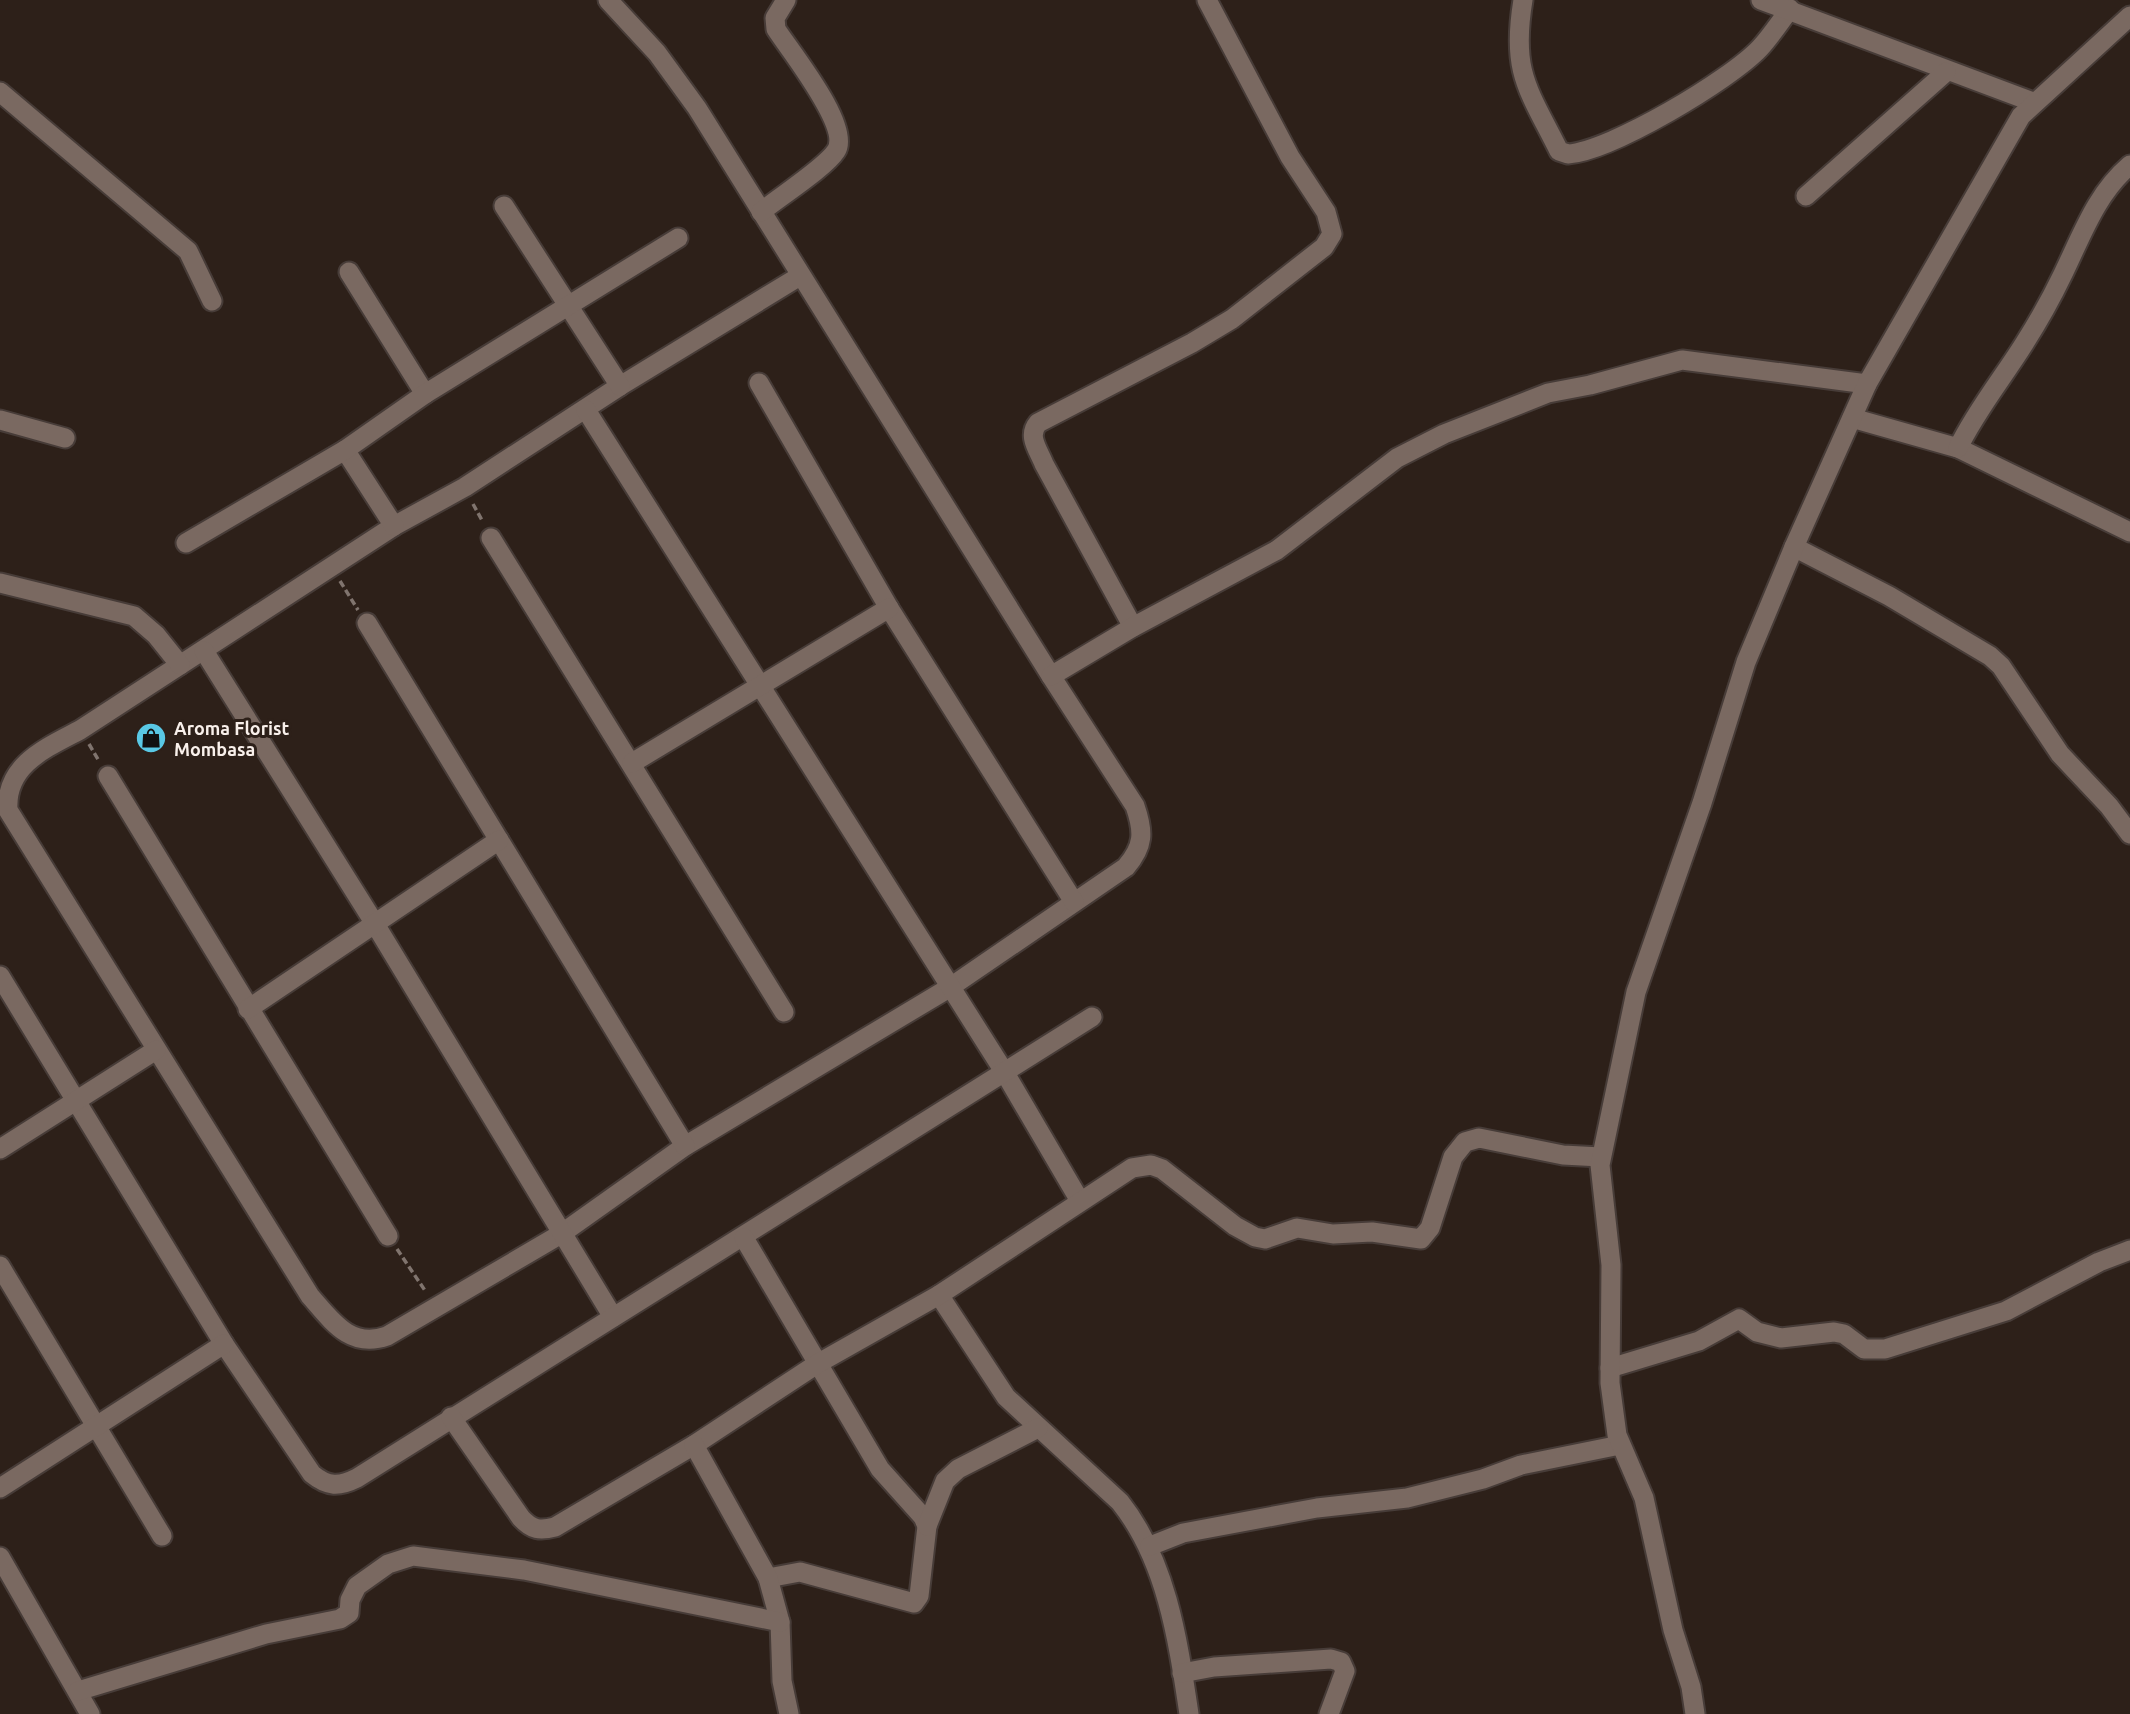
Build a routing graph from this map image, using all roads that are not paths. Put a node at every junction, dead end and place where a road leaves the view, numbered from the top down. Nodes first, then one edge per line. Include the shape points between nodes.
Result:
1 (608, 0) edge
2 (786, 0) edge
3 (1208, 0) edge
4 (1523, 0) edge
5 (1761, 0) edge
6 (1790, 9) junction
7 (2130, 16) edge
8 (1946, 72) junction
9 (0, 92) edge
10 (2033, 102) junction
11 (2130, 165) edge
12 (1806, 197) dead end
13 (504, 206) dead end
14 (761, 212) junction
15 (678, 238) dead end
16 (349, 272) dead end
17 (800, 276) junction
18 (212, 301) dead end
19 (568, 305) junction
20 (759, 383) dead end
21 (1867, 384) junction
22 (620, 386) junction
23 (425, 394) junction
24 (586, 410) junction
25 (1853, 418) junction
26 (0, 420) edge
27 (65, 438) dead end
28 (1958, 448) junction
29 (345, 450) junction
30 (394, 526) junction
31 (2130, 532) edge
32 (491, 538) road end
33 (186, 543) dead end
34 (1794, 547) junction
35 (0, 583) edge
36 (889, 608) junction
37 (367, 623) road end
38 (1133, 627) junction
39 (204, 651) junction
40 (180, 665) junction
41 (1051, 676) junction
42 (758, 685) junction
43 (632, 763) junction
44 (108, 776) road end
45 (2130, 834) edge
46 (499, 841) junction
47 (1074, 902) junction
48 (375, 924) junction
49 (0, 976) edge
50 (949, 988) junction
51 (248, 1009) junction
52 (784, 1012) dead end
53 (1092, 1017) dead end
54 (156, 1050) junction
55 (1005, 1073) junction
56 (76, 1098) junction
57 (685, 1146) junction
58 (0, 1149) edge
59 (1601, 1157) junction
60 (1080, 1201) junction
61 (561, 1234) junction
62 (388, 1236) road end
63 (744, 1238) junction
64 (2130, 1250) edge
65 (0, 1266) edge
66 (939, 1295) junction
67 (613, 1317) junction
68 (224, 1344) junction
69 (817, 1364) junction
70 (1610, 1368) junction
71 (451, 1417) junction
72 (96, 1426) junction
73 (1038, 1428) junction
74 (694, 1444) junction
75 (1620, 1445) junction
76 (0, 1488) edge
77 (927, 1526) junction
78 (162, 1536) dead end
79 (1150, 1546) junction
80 (0, 1557) edge
81 (768, 1578) junction
82 (780, 1622) junction
83 (1182, 1673) junction
84 (78, 1691) junction
85 (90, 1714) edge
86 (789, 1714) edge
87 (1189, 1714) edge
88 (1329, 1714) edge
89 (1695, 1714) edge

1 - 14 street via 677,80
2 - 14 street via 775,18 776,29 819,93 840,139 832,156
3 - 38 street via 1290,156 1326,212 1332,234 1324,247 1232,319 1034,428 1032,437 1044,464
4 - 6 street via 1518,54 1522,76 1559,151 1567,154 1636,129 1694,97 1760,48
5 - 6 street
6 - 8 street
7 - 10 street
8 - 10 street
8 - 12 street
9 - 18 street via 188,251
10 - 21 street via 2008,133
11 - 28 street via 2089,217 2031,332
13 - 19 street
14 - 17 street
15 - 19 street
16 - 23 street
17 - 22 street
17 - 41 street
19 - 22 street
19 - 23 street
20 - 36 street
21 - 25 street
21 - 38 street via 1682,360 1548,393 1444,434 1398,458 1277,550
22 - 24 street
23 - 29 street
24 - 30 street
24 - 42 street
25 - 28 street
25 - 34 street
26 - 27 street
28 - 31 street
29 - 30 street
29 - 33 street
30 - 39 street
32 - 43 street
34 - 45 street via 1990,656 2060,754
34 - 59 street via 1746,662 1636,992
35 - 40 street via 134,616
36 - 42 street
36 - 47 street
37 - 46 street
38 - 41 street
39 - 40 street
39 - 48 street
40 - 54 street via 33,755 10,788 8,810
41 - 47 street via 1135,806 1142,825 1143,842 1126,867
42 - 43 street
42 - 50 street
43 - 52 street
44 - 51 street
46 - 48 street
46 - 57 street
47 - 50 street
48 - 51 street
48 - 61 street
49 - 56 street
50 - 55 street
50 - 57 street
51 - 62 street
53 - 55 street
54 - 56 street
54 - 61 street via 310,1296 346,1335 374,1341
55 - 60 street
55 - 63 street
56 - 58 street
56 - 68 street
57 - 61 street
59 - 60 street via 1563,1155 1479,1138 1465,1142 1453,1157 1430,1228 1420,1239 1297,1228 1265,1239 1255,1237 1151,1165 1132,1168
59 - 70 street via 1611,1265
60 - 66 street
61 - 67 street
63 - 67 street
63 - 69 street
64 - 70 street via 2007,1311 1885,1349 1864,1349 1834,1332 1781,1338 1757,1332 1739,1319 1699,1341
65 - 72 street
66 - 69 street
66 - 73 street via 1006,1397
67 - 71 street
68 - 71 street via 312,1475 323,1483 336,1486 357,1478
68 - 72 street
69 - 74 street
69 - 77 street via 880,1469
70 - 75 street
71 - 74 street via 521,1518 539,1530 555,1527
72 - 76 street
72 - 78 street
73 - 77 street via 958,1469 945,1481
73 - 79 street via 1120,1502
74 - 81 street
75 - 79 street via 1521,1465 1407,1498 1317,1508 1183,1533
75 - 89 street via 1644,1498
77 - 81 street via 919,1596 914,1603 800,1572
79 - 83 street
80 - 84 street
81 - 82 street
82 - 84 street via 524,1570 407,1556 357,1586 349,1613 340,1619 266,1634
82 - 86 street via 782,1681
83 - 87 street
83 - 88 street via 1214,1667 1341,1662 1345,1671
84 - 85 street

